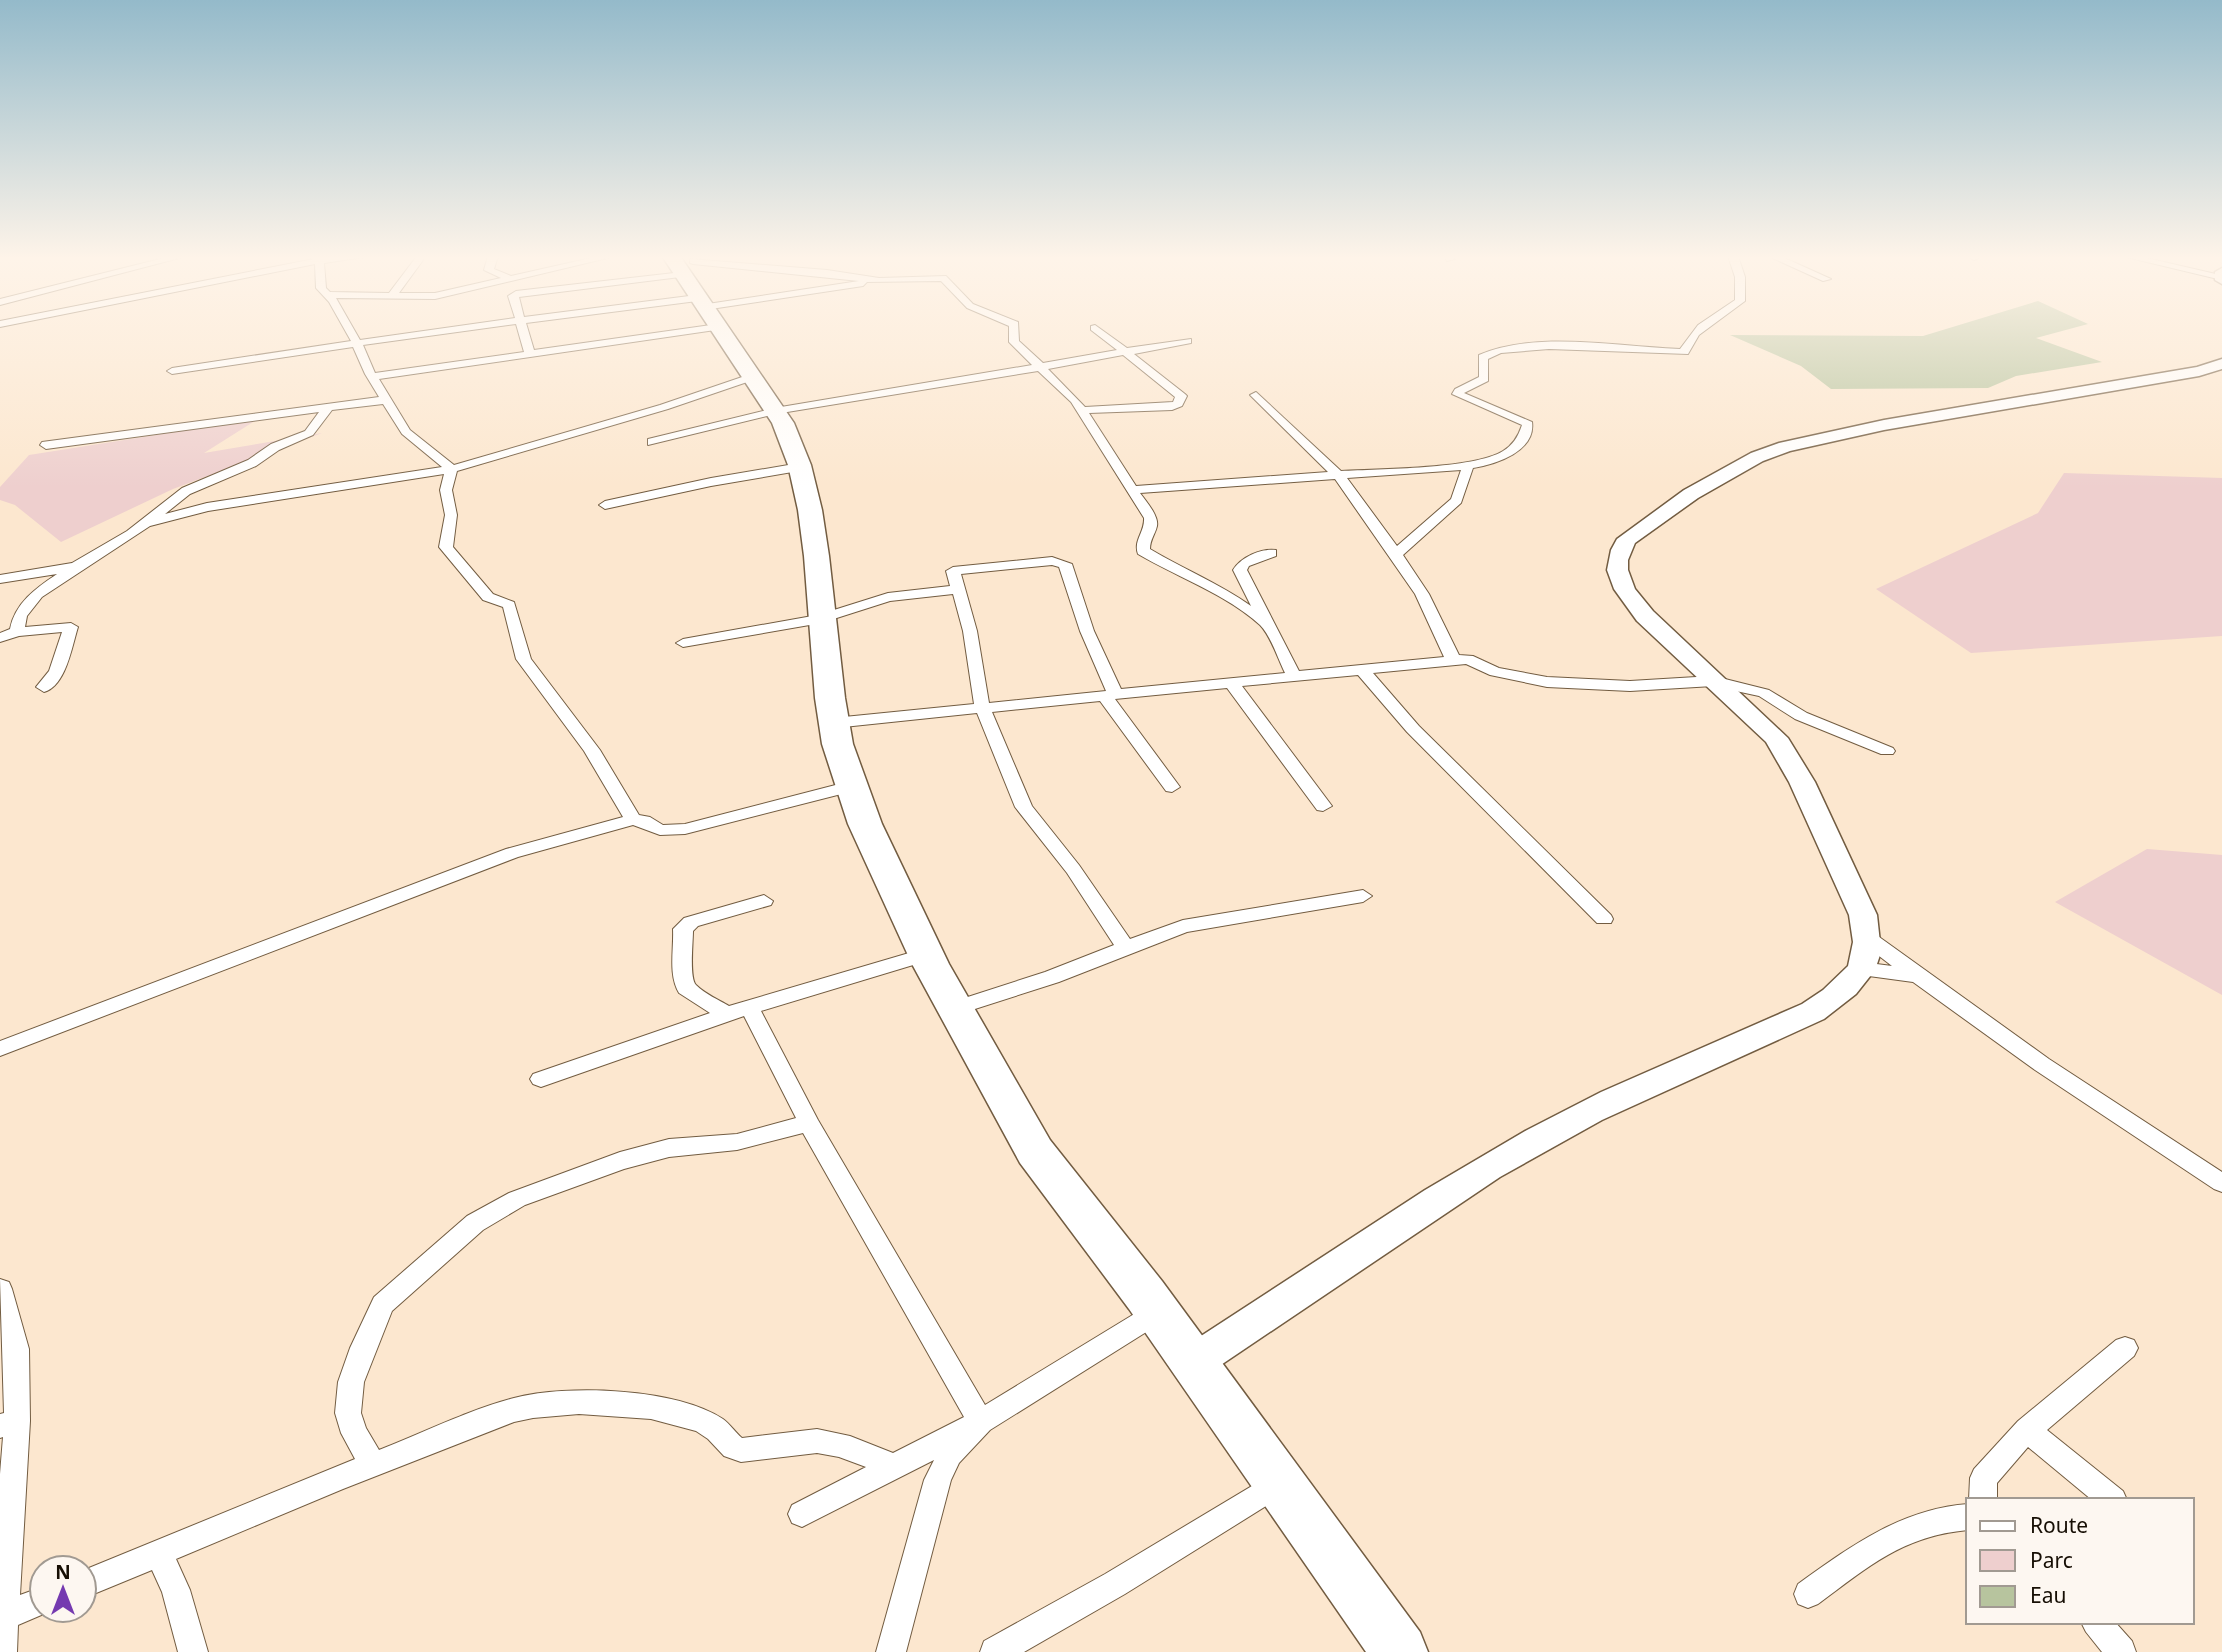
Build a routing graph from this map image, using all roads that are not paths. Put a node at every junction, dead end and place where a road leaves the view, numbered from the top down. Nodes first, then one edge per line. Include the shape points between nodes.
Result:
1 (351, 333) edge
2 (429, 333) edge
3 (523, 333) edge
4 (576, 333) edge
5 (723, 333) edge
6 (1014, 333) edge
7 (1102, 333) edge
8 (1694, 333) edge
9 (1187, 341) dead end
10 (357, 343) junction
11 (1127, 352) junction
12 (530, 353) junction
13 (2222, 364) edge
14 (1039, 368) junction
15 (172, 371) dead end
16 (372, 377) junction
17 (752, 377) junction
18 (1256, 395) dead end
19 (385, 400) junction
20 (329, 407) junction
21 (1082, 410) junction
22 (775, 411) junction
23 (652, 442) dead end
24 (46, 445) dead end
25 (1468, 466) junction
26 (800, 467) junction
27 (452, 469) junction
28 (1338, 475) junction
29 (1131, 490) junction
30 (605, 505) dead end
31 (147, 523) junction
32 (1271, 553) dead end
33 (1396, 554) junction
34 (77, 566) junction
35 (0, 579) edge
36 (956, 590) junction
37 (821, 619) junction
38 (1266, 623) junction
39 (17, 632) junction
40 (0, 638) edge
41 (683, 643) dead end
42 (1454, 659) junction
43 (1361, 669) junction
44 (1294, 676) junction
45 (1713, 681) junction
46 (1231, 682) junction
47 (44, 687) dead end
48 (1110, 696) junction
49 (982, 707) junction
50 (834, 723) junction
51 (1887, 751) dead end
52 (850, 786) junction
53 (1172, 787) dead end
54 (1324, 806) dead end
55 (633, 820) junction
56 (1363, 897) dead end
57 (764, 901) dead end
58 (1604, 919) dead end
59 (1868, 938) junction
60 (1126, 948) junction
61 (926, 954) junction
62 (1861, 969) junction
63 (1916, 976) junction
64 (953, 1009) junction
65 (739, 1011) junction
66 (0, 1049) edge
67 (541, 1079) dead end
68 (809, 1123) junction
69 (2222, 1183) edge
70 (0, 1289) edge
71 (1158, 1312) junction
72 (2125, 1348) dead end
73 (1192, 1363) junction
74 (981, 1422) junction
75 (9, 1423) edge
76 (2027, 1430) junction
77 (374, 1465) junction
78 (892, 1466) junction
79 (1277, 1484) junction
80 (1983, 1498) edge
81 (2111, 1498) edge
82 (802, 1514) dead end
83 (1966, 1517) edge
84 (159, 1554) junction
85 (98, 1578) edge
86 (1808, 1594) dead end
87 (28, 1607) edge
88 (3, 1617) junction
89 (2098, 1624) edge
90 (2, 1652) edge
91 (193, 1652) edge
92 (891, 1652) edge
93 (995, 1652) edge
94 (1400, 1652) edge
95 (2121, 1652) edge

1 - 10 street
2 - 10 street
3 - 12 street
4 - 12 street
5 - 17 highway
6 - 14 street via 1014,342
7 - 11 street
8 - 25 street via 1684,352 1536,346 1506,348 1483,357 1484,379 1458,394 1524,421 1528,427 1505,457
9 - 11 street
10 - 15 street
10 - 16 street
11 - 14 street
11 - 21 street via 1181,396 1178,404 1147,410
12 - 16 street
13 - 45 street via 1785,447 1691,494 1627,540 1619,550 1616,568 1622,586 1645,616
14 - 21 street
14 - 22 street
16 - 19 street
17 - 22 highway
17 - 27 street
18 - 28 street
19 - 20 street
19 - 27 street via 410,436
20 - 24 street
20 - 31 street via 309,433 186,491
21 - 29 street
22 - 23 street
22 - 26 highway
25 - 28 street
25 - 33 street via 1457,500
26 - 30 street
26 - 37 highway
27 - 31 street via 207,507
27 - 55 street via 446,490 450,515 446,547 488,597 509,605 524,659 592,750
28 - 29 street
28 - 33 street
29 - 38 street via 1151,525 1143,551 1233,598
31 - 34 street
32 - 38 street via 1244,563 1240,570
33 - 42 street
34 - 35 street
34 - 39 street via 27,604
36 - 37 street via 888,597
36 - 48 street via 953,572 1052,561 1065,564
36 - 49 street via 970,631
37 - 41 street
37 - 50 highway
38 - 44 street
39 - 40 street
39 - 47 street via 72,628 56,672
42 - 43 street
42 - 45 street via 1474,660 1495,672 1547,682 1630,686
43 - 44 street
43 - 58 street via 1413,729
44 - 46 street
45 - 51 street via 1764,693 1801,716
45 - 59 street via 1764,726 1788,755 1852,887
46 - 48 street
46 - 54 street
48 - 49 street
48 - 53 street
49 - 50 street
49 - 60 street via 1024,807
50 - 52 highway
52 - 55 street via 672,830
52 - 61 highway
55 - 66 street via 512,853
56 - 60 street via 1183,926
57 - 65 street via 691,922 682,929 681,974 686,988
59 - 62 street
59 - 63 street
60 - 64 street
61 - 64 highway
61 - 65 street
62 - 63 street
62 - 73 street via 1819,1008 1546,1134
63 - 69 street
64 - 71 highway via 1042,1163
65 - 67 street
65 - 68 street
68 - 74 street
68 - 77 street via 737,1142 669,1148 620,1161 517,1199 475,1223 383,1304 363,1348 351,1382 348,1413 354,1433
70 - 75 street via 16,1349
71 - 73 highway
71 - 74 street
72 - 76 street
73 - 79 highway
74 - 78 street
74 - 92 street via 950,1454 938,1480
75 - 88 street
76 - 80 street via 1984,1478
76 - 81 street
77 - 78 street via 513,1410 575,1402 643,1407 694,1418 742,1450 820,1442 849,1447
77 - 84 street
78 - 82 street
79 - 93 street
79 - 94 highway
83 - 86 street via 1945,1517 1908,1527
84 - 85 street
84 - 91 street via 176,1590
87 - 88 street
88 - 90 street
89 - 95 street

